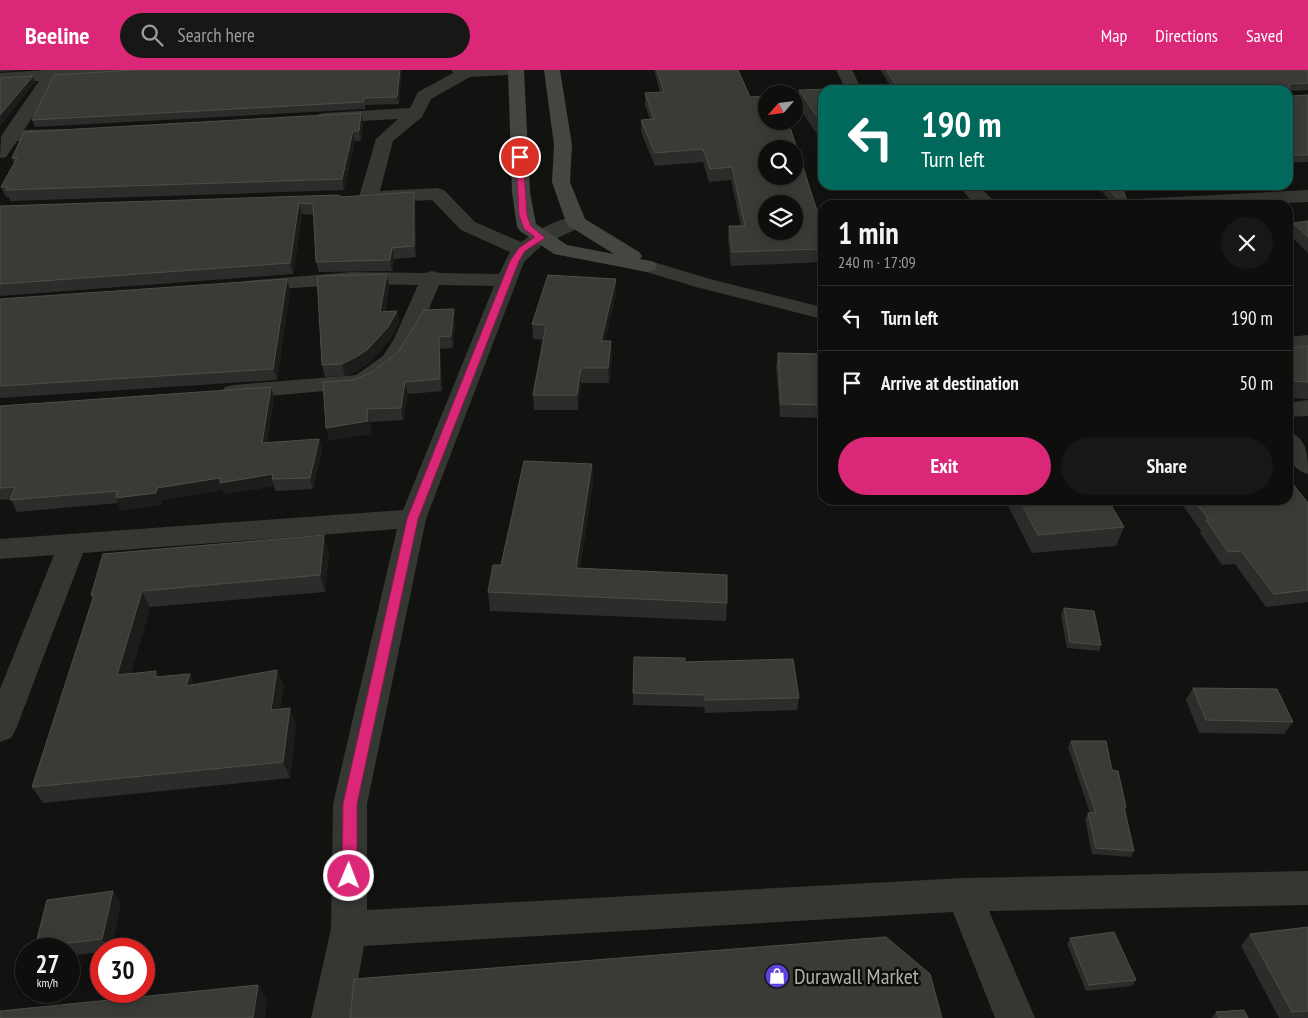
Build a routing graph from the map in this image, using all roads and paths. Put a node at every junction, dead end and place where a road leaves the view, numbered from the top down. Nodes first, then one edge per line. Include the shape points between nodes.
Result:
1 (137, 70) edge
2 (507, 70) edge
3 (516, 70) edge
4 (552, 70) edge
5 (844, 70) edge
6 (462, 71) edge
7 (52, 72) edge
8 (0, 78) edge
9 (852, 85) edge
10 (416, 113) junction
11 (307, 119) edge
12 (79, 132) edge
13 (3, 146) edge
14 (971, 190) edge
15 (1308, 196) edge
16 (369, 197) junction
17 (349, 198) edge
18 (981, 200) edge
19 (1232, 200) edge
20 (576, 222) junction
21 (532, 244) junction
22 (648, 266) junction
23 (432, 277) junction
24 (508, 280) junction
25 (234, 286) edge
26 (818, 312) edge
27 (1308, 342) edge
28 (1293, 344) edge
29 (209, 394) edge
30 (1308, 408) edge
31 (1293, 410) edge
32 (1293, 446) edge
33 (1308, 466) edge
34 (413, 519) junction
35 (72, 545) junction
36 (0, 549) edge
37 (0, 729) edge
38 (1308, 888) edge
39 (964, 895) junction
40 (349, 929) junction
41 (331, 1018) edge
42 (1015, 1018) edge

1 - 7 street
2 - 6 street
3 - 21 street via 523,215
4 - 20 street via 563,145 561,182
5 - 9 street
6 - 10 street via 424,96
7 - 8 street
7 - 13 street
10 - 11 street
10 - 16 street via 385,139
12 - 13 street
14 - 18 street
15 - 19 street
16 - 17 street
16 - 21 street via 437,194 468,226
20 - 21 street
20 - 22 street
21 - 22 street
21 - 24 street via 514,261
22 - 26 street
23 - 24 street
23 - 25 street via 352,278
23 - 29 street via 392,360 362,382
24 - 34 street
27 - 28 street
30 - 31 street
32 - 33 street
34 - 35 street
34 - 40 street via 350,804
35 - 36 street
35 - 37 street
38 - 39 street
39 - 40 street
39 - 42 street
40 - 41 street

